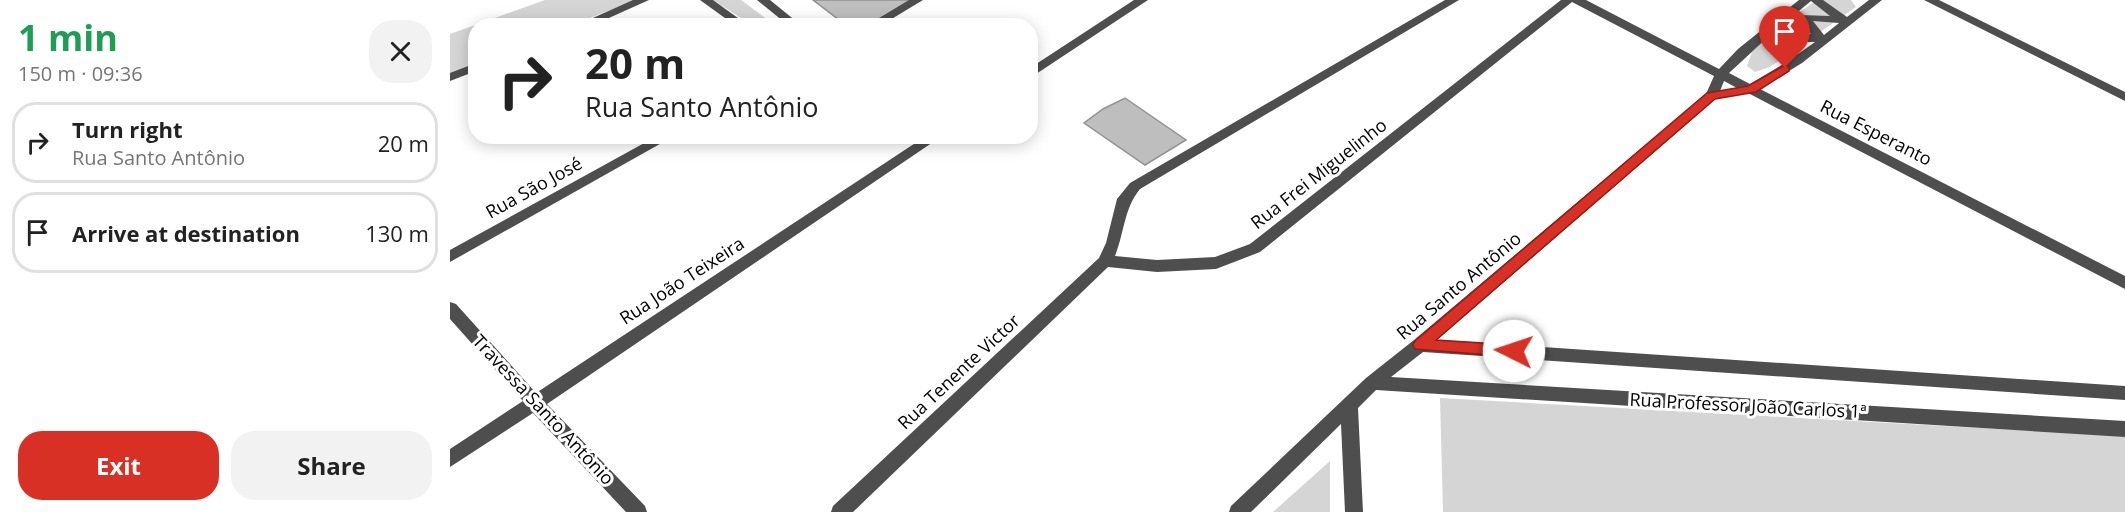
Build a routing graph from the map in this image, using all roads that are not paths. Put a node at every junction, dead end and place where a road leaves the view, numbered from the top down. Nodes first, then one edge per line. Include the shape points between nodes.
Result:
1 (643, 0) edge
2 (706, 0) edge
3 (763, 0) edge
4 (917, 0) edge
5 (1142, 0) edge
6 (1454, 0) edge
7 (1568, 0) edge
8 (1578, 0) edge
9 (1806, 0) edge
10 (1816, 0) edge
11 (1876, 0) edge
12 (1930, 0) edge
13 (599, 18) edge
14 (732, 18) edge
15 (787, 18) edge
16 (885, 18) edge
17 (1798, 60) junction
18 (1038, 69) edge
19 (468, 70) edge
20 (1721, 74) junction
21 (450, 77) edge
22 (1752, 89) junction
23 (1711, 96) junction
24 (2125, 97) edge
25 (654, 144) edge
26 (924, 144) edge
27 (450, 257) edge
28 (1106, 261) junction
29 (2125, 283) edge
30 (450, 308) edge
31 (1420, 345) junction
32 (1372, 383) junction
33 (2125, 393) edge
34 (534, 402) junction
35 (1349, 405) junction
36 (2125, 429) edge
37 (450, 459) edge
38 (638, 512) edge
39 (840, 512) edge
40 (1238, 512) edge
41 (1354, 512) edge

1 - 13 street
2 - 14 street
3 - 15 street
4 - 16 street
5 - 18 street
6 - 28 street via 1135,186 1124,199
7 - 28 street, Rua Frei Miguelinho via 1255,248 1216,263 1157,266
8 - 20 street, Rua Esperanto
9 - 20 street, Rua Santo Antônio
10 - 17 street via 1844,20 1804,17 1820,38 1773,38
11 - 17 street
12 - 24 street
17 - 22 street
19 - 21 street
20 - 22 street, Rua Esperanto
20 - 23 street, Rua Santo Antônio
22 - 23 street
22 - 29 street, Rua Esperanto
23 - 31 street, Rua Santo Antônio
25 - 27 street, Rua São José
26 - 34 street, Rua João Teixeira
28 - 39 street, Rua Tenente Victor
30 - 34 street, Travessa Santo Antônio
31 - 32 street, Rua Santo Antônio
31 - 33 street, Rua Professor João Carlos 1ª
32 - 35 street, Rua Santo Antônio
32 - 36 street, Rua Professor João Carlos 1ª
34 - 37 street, Rua João Teixeira
34 - 38 street, Travessa Santo Antônio
35 - 40 street, Rua Santo Antônio
35 - 41 street

